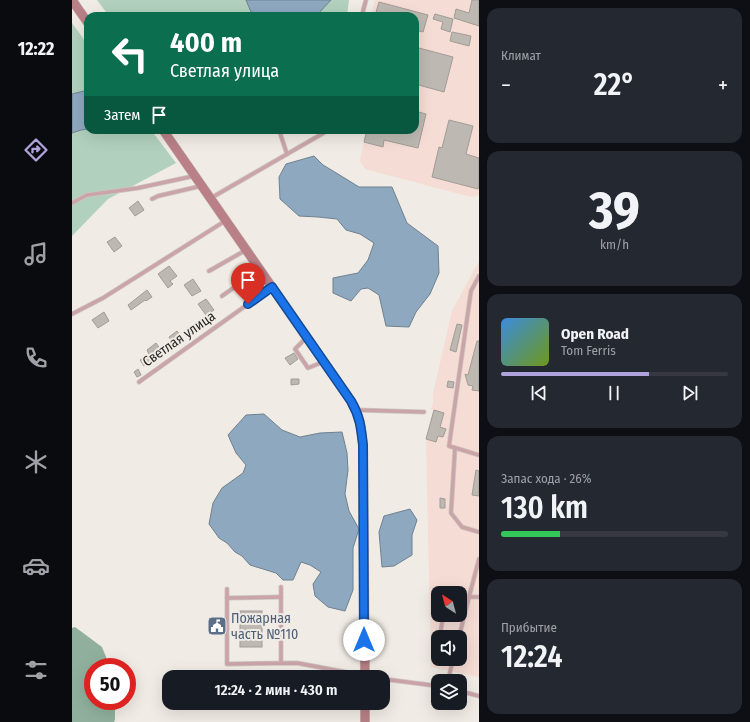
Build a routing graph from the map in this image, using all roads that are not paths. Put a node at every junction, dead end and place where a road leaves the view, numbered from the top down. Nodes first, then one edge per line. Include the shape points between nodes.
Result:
1 (72, 0) edge
2 (366, 0) edge
3 (363, 12) edge
4 (84, 17) edge
5 (166, 134) edge
6 (280, 134) edge
7 (322, 134) edge
8 (287, 154) junction
9 (195, 176) junction
10 (202, 185) junction
11 (210, 198) junction
12 (152, 199) dead end
13 (72, 203) edge
14 (226, 220) junction
15 (246, 250) junction
16 (259, 269) junction
17 (209, 271) dead end
18 (479, 276) edge
19 (272, 287) junction
20 (222, 296) dead end
21 (72, 314) edge
22 (307, 337) junction
23 (324, 362) junction
24 (139, 382) dead end
25 (356, 410) junction
26 (424, 412) dead end
27 (455, 448) junction
28 (479, 455) edge
29 (479, 532) edge
30 (479, 559) edge
31 (281, 587) dead end
32 (227, 589) dead end
33 (479, 597) edge
34 (227, 598) junction
35 (281, 598) junction
36 (469, 598) junction
37 (461, 630) edge
38 (281, 664) junction
39 (332, 670) edge
40 (367, 670) edge
41 (390, 680) edge
42 (431, 685) edge
43 (467, 693) edge
44 (479, 696) edge
45 (365, 710) edge
46 (365, 722) edge

1 - 4 main road
2 - 3 lane
5 - 9 main road
6 - 8 lane
7 - 8 lane
8 - 11 lane
9 - 10 main road
9 - 13 lane via 87,195
10 - 11 main road
10 - 12 lane
11 - 14 main road
14 - 15 main road
14 - 21 lane via 103,298
15 - 16 main road
15 - 17 lane
16 - 19 main road
16 - 20 lane
18 - 27 lane via 471,290 449,446
19 - 22 main road
19 - 24 lane, Светлая улица
22 - 23 main road
22 - 23 lane via 295,349 308,368
23 - 25 main road
25 - 26 lane
25 - 40 main road via 363,445
27 - 28 lane
27 - 29 lane via 451,513 462,526
30 - 36 lane
31 - 35 lane
32 - 34 lane
33 - 36 lane
34 - 35 lane
34 - 38 lane via 227,664
35 - 38 lane
36 - 37 lane
38 - 39 lane via 297,663
41 - 42 lane
43 - 44 lane
45 - 46 main road

